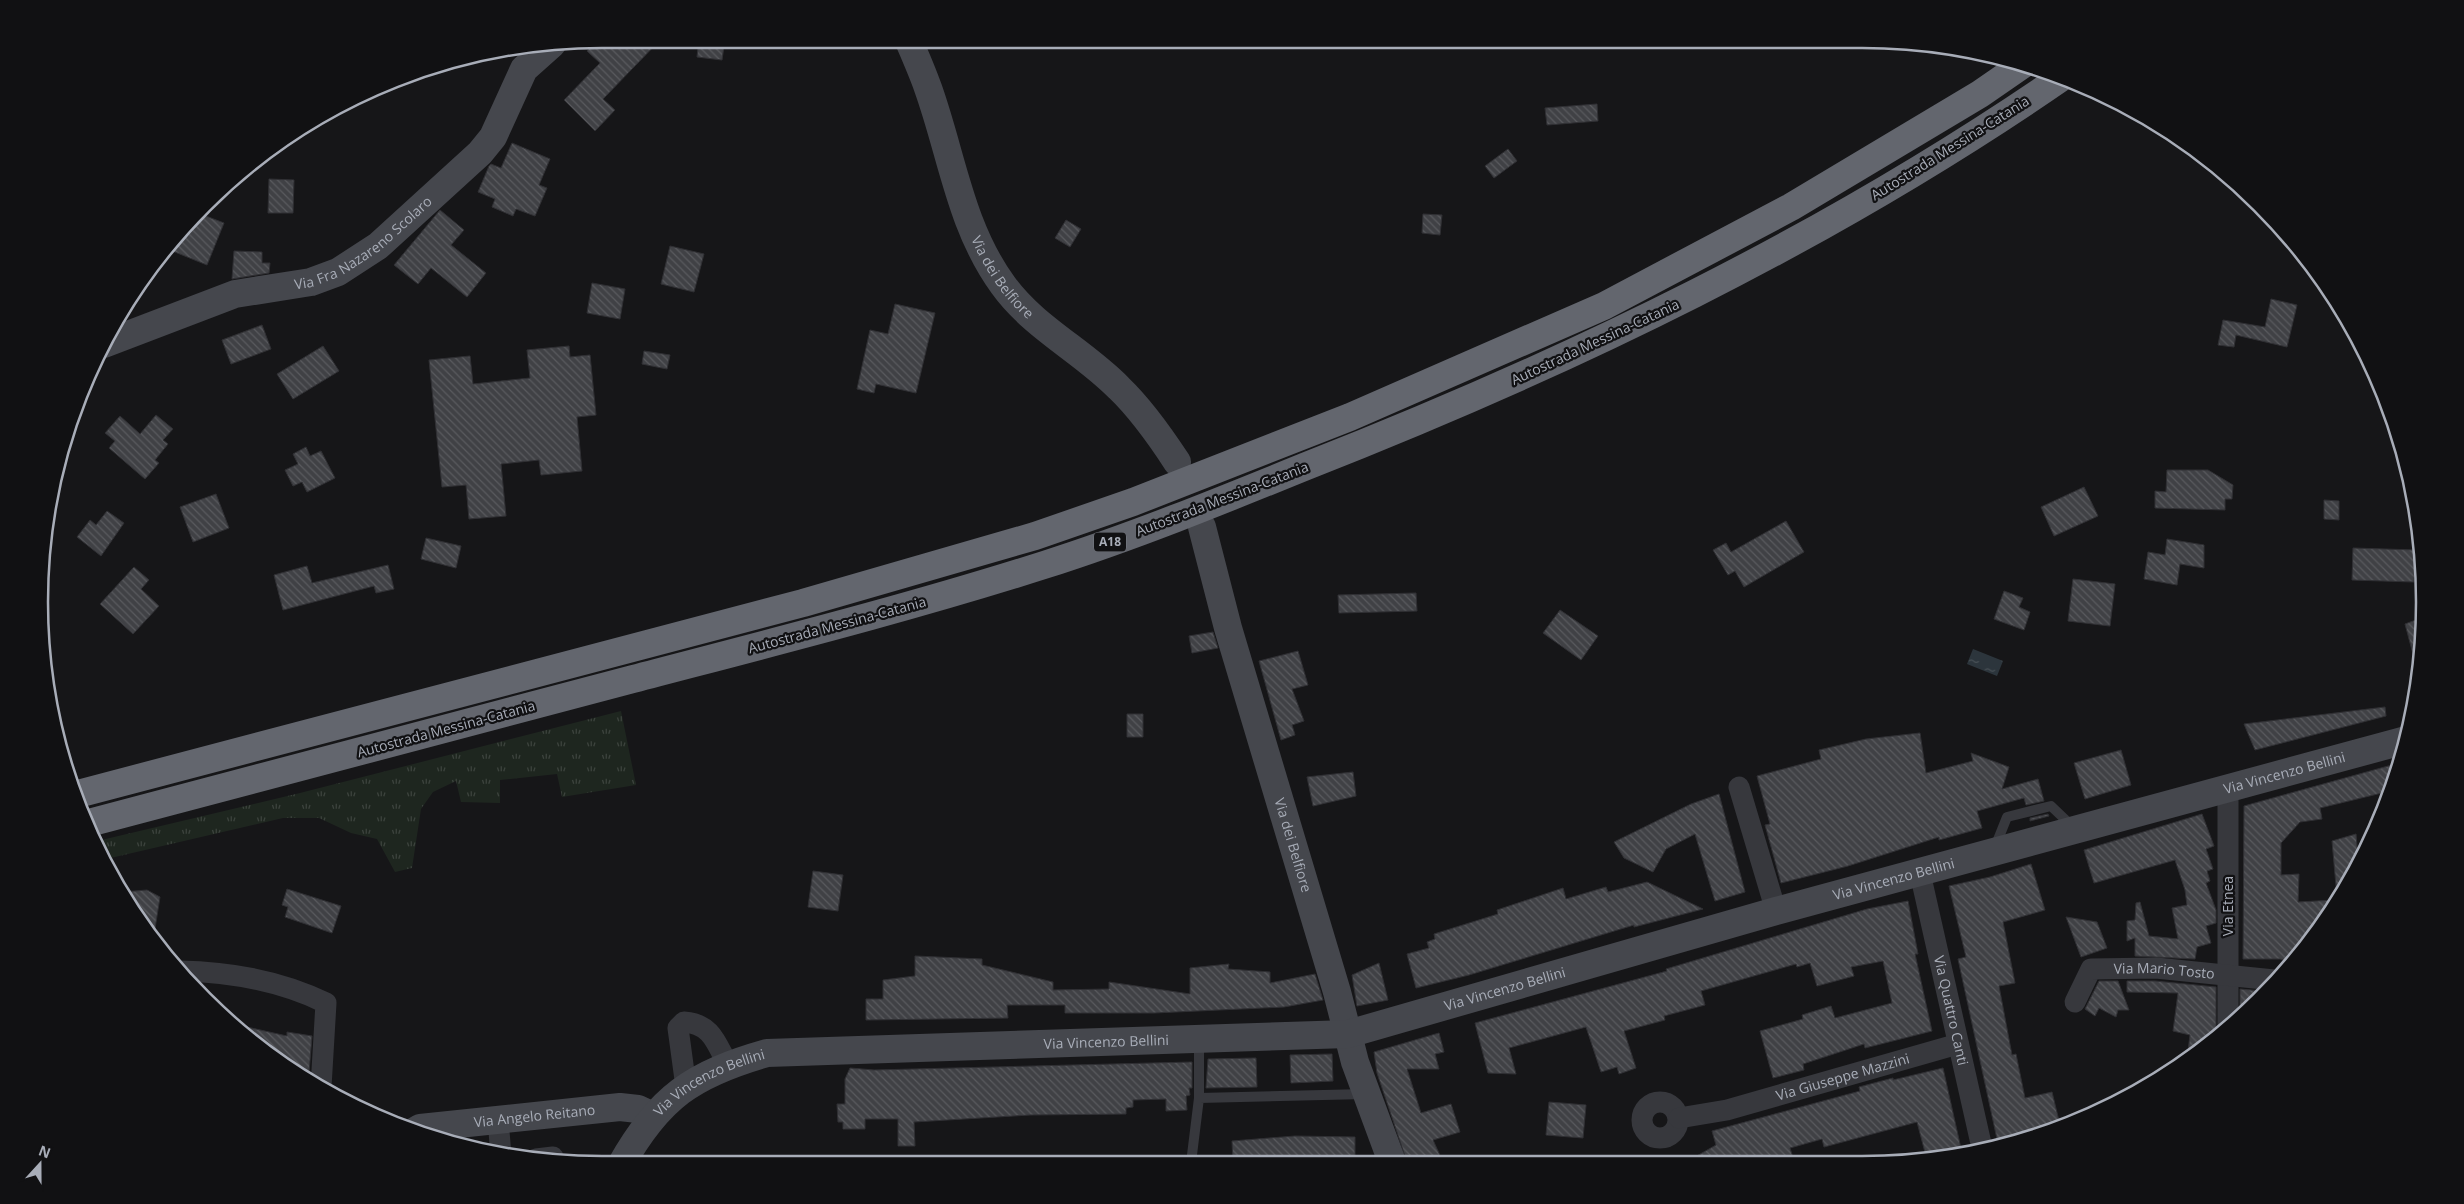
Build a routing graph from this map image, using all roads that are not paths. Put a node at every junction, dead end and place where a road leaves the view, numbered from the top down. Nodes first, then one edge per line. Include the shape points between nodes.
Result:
1 (912, 48) edge
2 (544, 51) edge
3 (2016, 69) edge
4 (2054, 82) edge
5 (114, 340) edge
6 (1177, 462) dead end
7 (1202, 527) dead end
8 (2399, 742) edge
9 (1739, 787) dead end
10 (2228, 787) junction
11 (82, 793) edge
12 (94, 822) edge
13 (1920, 873) junction
14 (1776, 911) junction
15 (188, 971) edge
16 (2228, 974) junction
17 (2268, 979) edge
18 (2075, 1002) dead end
19 (2228, 1019) edge
20 (1348, 1034) junction
21 (1199, 1038) junction
22 (1958, 1044) junction
23 (728, 1065) junction
24 (321, 1080) edge
25 (686, 1087) junction
26 (1367, 1094) junction
27 (1199, 1098) junction
28 (652, 1116) junction
29 (1679, 1118) dead end
30 (498, 1120) junction
31 (425, 1127) edge
32 (1981, 1144) edge
33 (500, 1147) edge
34 (626, 1156) edge
35 (1193, 1156) edge
36 (1390, 1156) edge

1 - 6 street, Via dei Belfiore via 929,88 965,213 1003,285 1023,309 1118,387 1153,426
2 - 5 street, Via Fra Nazareno Scolaro via 524,69 498,129 480,153 359,260 311,282 235,294
3 - 11 highway, Autostrada Messina-Catania / A18 via 1791,207 1604,306 1350,417 1133,502 1035,536 803,603
4 - 12 highway, Autostrada Messina-Catania / A18 via 1999,120 1806,235 1646,318 1494,390 1142,531 1046,565 811,632
7 - 20 street, Via dei Belfiore via 1228,628
8 - 10 street, Via Vincenzo Bellini
9 - 14 street
10 - 13 street, Via Vincenzo Bellini
10 - 16 street, Via Etnea
13 - 14 street, Via Vincenzo Bellini
13 - 22 street, Via Quattro Canti
14 - 20 street, Via Vincenzo Bellini
15 - 24 street via 222,972 260,979 326,1003
16 - 17 street, Via Mario Tosto
16 - 18 street, Via Mario Tosto via 2156,968 2091,969
16 - 19 street, Via Etnea
20 - 21 street, Via Vincenzo Bellini
20 - 26 street, Via dei Belfiore
21 - 23 street, Via Vincenzo Bellini via 767,1053
21 - 27 lane
22 - 29 street, Via Giuseppe Mazzini via 1727,1110
22 - 32 street, Via Quattro Canti
23 - 25 street, Via Vincenzo Bellini
23 - 25 street via 711,1033 698,1023 684,1022 678,1028
25 - 28 street, Via Vincenzo Bellini
26 - 27 lane
26 - 36 street, Via dei Belfiore
27 - 35 lane
28 - 30 street, Via Angelo Reitano via 638,1109 620,1107
28 - 34 street, Via Vincenzo Bellini
30 - 31 street, Via Angelo Reitano
30 - 33 street

